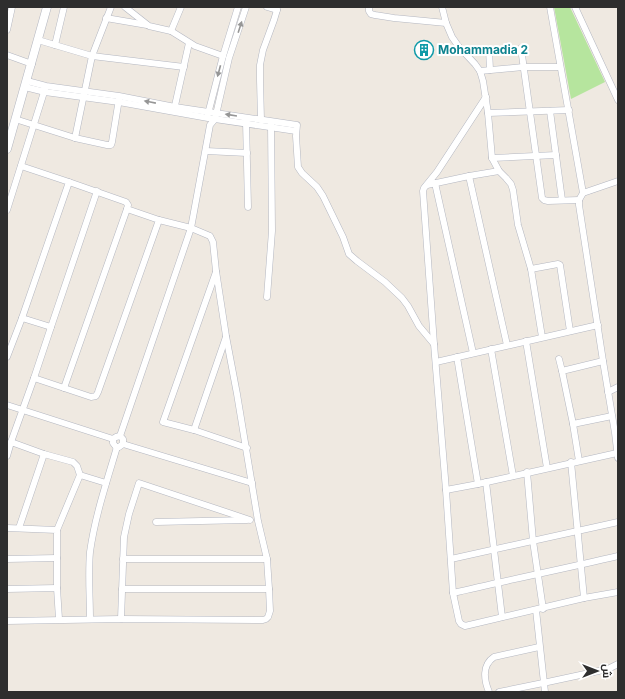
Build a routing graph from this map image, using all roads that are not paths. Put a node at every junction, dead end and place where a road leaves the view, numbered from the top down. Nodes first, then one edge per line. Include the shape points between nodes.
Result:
1 (12, 7) edge
2 (47, 7) edge
3 (64, 7) edge
4 (111, 7) edge
5 (125, 7) edge
6 (238, 7) edge
7 (246, 7) edge
8 (267, 7) edge
9 (369, 7) edge
10 (442, 7) edge
11 (550, 7) edge
12 (576, 7) edge
13 (180, 8) edge
14 (276, 9) edge
15 (9, 14) edge
16 (106, 18) junction
17 (446, 23) junction
18 (149, 26) junction
19 (7, 30) edge
20 (171, 32) junction
21 (38, 40) junction
22 (189, 43) junction
23 (55, 45) junction
24 (521, 48) dead end
25 (489, 49) dead end
26 (7, 55) edge
27 (92, 56) junction
28 (223, 56) junction
29 (32, 64) junction
30 (560, 66) junction
31 (184, 67) junction
32 (523, 67) junction
33 (490, 70) junction
34 (480, 71) junction
35 (26, 84) junction
36 (46, 89) junction
37 (84, 91) junction
38 (486, 97) junction
39 (83, 98) junction
40 (119, 99) junction
41 (618, 100) edge
42 (174, 110) junction
43 (569, 110) junction
44 (209, 111) junction
45 (550, 111) junction
46 (530, 112) junction
47 (488, 113) junction
48 (216, 116) junction
49 (208, 118) junction
50 (15, 119) junction
51 (246, 120) junction
52 (261, 120) junction
53 (271, 124) junction
54 (210, 125) junction
55 (34, 126) junction
56 (75, 138) junction
57 (7, 149) edge
58 (206, 151) junction
59 (247, 153) junction
60 (556, 155) junction
61 (535, 156) junction
62 (492, 158) junction
63 (20, 166) junction
64 (499, 171) junction
65 (469, 176) junction
66 (618, 181) edge
67 (69, 182) junction
68 (435, 183) junction
69 (426, 185) junction
70 (97, 192) junction
71 (583, 193) junction
72 (562, 200) junction
73 (579, 200) junction
74 (248, 207) dead end
75 (127, 209) junction
76 (7, 210) edge
77 (159, 220) junction
78 (191, 228) junction
79 (531, 269) junction
80 (216, 271) junction
81 (267, 297) dead end
82 (22, 318) junction
83 (598, 325) junction
84 (51, 327) junction
85 (570, 331) junction
86 (226, 336) junction
87 (542, 337) junction
88 (526, 341) junction
89 (434, 344) junction
90 (507, 345) junction
91 (491, 349) junction
92 (473, 353) junction
93 (457, 356) junction
94 (7, 357) edge
95 (559, 359) dead end
96 (603, 361) junction
97 (436, 362) junction
98 (562, 371) junction
99 (34, 378) junction
100 (64, 388) junction
101 (618, 388) edge
102 (608, 392) junction
103 (7, 405) edge
104 (22, 410) junction
105 (612, 416) junction
106 (573, 424) junction
107 (194, 430) junction
108 (617, 432) edge
109 (116, 438) junction
110 (11, 442) junction
111 (120, 446) junction
112 (247, 448) junction
113 (44, 454) junction
114 (618, 455) edge
115 (7, 456) edge
116 (579, 461) junction
117 (571, 462) junction
118 (547, 468) junction
119 (527, 472) junction
120 (80, 475) junction
121 (513, 476) junction
122 (486, 482) junction
123 (106, 483) junction
124 (252, 483) junction
125 (478, 484) junction
126 (446, 490) junction
127 (250, 520) junction
128 (258, 521) junction
129 (156, 522) dead end
130 (618, 522) edge
131 (7, 528) edge
132 (19, 528) junction
133 (57, 530) junction
134 (578, 531) junction
135 (534, 541) junction
136 (494, 549) junction
137 (618, 556) edge
138 (57, 558) junction
139 (7, 559) edge
140 (123, 559) junction
141 (267, 559) junction
142 (451, 559) junction
143 (581, 565) junction
144 (538, 574) junction
145 (497, 583) junction
146 (57, 588) junction
147 (7, 589) edge
148 (122, 589) junction
149 (269, 589) junction
150 (618, 592) edge
151 (453, 593) junction
152 (584, 598) junction
153 (543, 608) junction
154 (536, 610) junction
155 (502, 617) junction
156 (121, 618) junction
157 (58, 619) junction
158 (90, 619) junction
159 (7, 621) edge
160 (539, 648) junction
161 (618, 664) edge
162 (543, 683) junction
163 (489, 692) edge
164 (498, 692) edge
165 (545, 692) edge

1 - 15 street
2 - 21 street
3 - 23 street
4 - 16 street
5 - 18 street
6 - 28 street
48 -> 7 street via 229,58
8 - 14 street
9 - 17 street via 371,14 375,15
10 - 17 street
11 - 30 street
12 - 41 street
13 - 20 street
14 - 52 street via 260,65
15 - 19 street
16 - 18 street
16 - 27 street
17 - 34 street via 459,47
18 - 20 street
20 - 22 street
21 - 23 street
21 - 29 street
22 - 28 street
22 - 31 street
23 - 27 street
24 - 32 street
25 - 33 street
26 - 29 street
27 - 31 street
27 - 37 street
28 -> 44 street
29 - 35 street
30 - 32 street
30 - 43 street
31 - 42 street
32 - 33 street
32 - 46 street
33 - 34 street
34 - 38 street
35 - 36 street
35 - 50 street
36 - 37 street
36 - 39 street
36 - 55 street
37 - 39 street
37 - 40 street
38 - 47 street
38 - 69 street
39 - 40 street
39 - 56 street
40 - 42 street
40 - 56 street via 111,145
42 - 44 street
42 - 49 street
43 - 45 street
43 - 71 street
44 - 48 street
44 - 49 street
45 - 46 street
45 - 60 street
46 - 47 street
46 - 61 street
47 - 62 street
48 - 49 street
48 - 51 street
48 - 54 street
49 - 54 street
50 - 55 street
50 - 57 street
51 - 52 street
51 - 53 street
51 - 59 street
52 - 53 street
53 - 81 street via 272,230
53 - 89 street via 297,128 298,167 323,196 349,254 402,298 419,326
54 - 58 street
55 - 56 street
55 - 63 street
58 - 59 street
58 - 78 street
59 - 74 street
60 - 61 street
60 - 72 street
61 - 62 street
61 - 72 street via 542,198 548,201
62 - 64 street
63 - 67 street
63 - 76 street
64 - 65 street
64 - 79 street via 512,187 518,225
65 - 68 street
65 - 90 street
66 - 71 street
67 - 70 street
67 - 82 street
68 - 69 street
68 - 92 street
69 - 89 street via 423,191
70 - 75 street via 126,202
70 - 84 street
71 - 73 street
72 - 73 street
73 - 83 street
75 - 77 street
75 - 100 street
77 - 78 street
77 - 100 street via 96,396 91,397
78 - 80 street via 210,236
78 - 109 street
79 - 85 street via 560,265
79 - 87 street
80 - 86 street
80 - 107 street via 163,422
82 - 84 street
82 - 94 street
83 - 85 street
83 - 96 street
84 - 99 street
85 - 87 street
86 - 107 street
86 - 112 street
87 - 88 street
88 - 90 street
88 - 118 street
89 - 97 street
90 - 91 street
91 - 92 street
91 - 121 street
92 - 93 street
93 - 97 street
93 - 125 street
95 - 98 street
96 - 98 street
96 - 102 street
97 - 126 street
98 - 106 street
99 - 100 street
99 - 104 street
101 - 102 street
102 - 105 street
103 - 104 street
104 - 109 street
104 - 110 street
105 - 106 street
105 - 108 street
106 - 116 street
107 - 112 street
108 - 114 street
109 - 111 street via 113,444
109 - 111 street via 124,439
110 - 113 street
110 - 115 street
111 - 123 street
111 - 124 street
112 - 124 street
113 - 120 street via 73,462
113 - 132 street
114 - 116 street
116 - 117 street
117 - 118 street
117 - 134 street
118 - 119 street
119 - 121 street
119 - 135 street
120 - 123 street
120 - 133 street
121 - 122 street
122 - 125 street
122 - 136 street
123 - 158 street via 90,554
124 - 128 street
125 - 126 street
126 - 142 street
127 - 128 street
127 - 129 street
127 - 140 street via 139,483 124,537
128 - 141 street
130 - 134 street
131 - 132 street
132 - 133 street
133 - 138 street
134 - 135 street
134 - 143 street
135 - 136 street
135 - 144 street
136 - 142 street
136 - 145 street
137 - 143 street
138 - 139 street
138 - 146 street
140 - 141 street
140 - 148 street
141 - 149 street
142 - 151 street
143 - 144 street
143 - 152 street
144 - 145 street
144 - 153 street
145 - 151 street
145 - 155 street
146 - 147 street
146 - 157 street
148 - 149 street
148 - 156 street
149 - 156 street via 270,615 263,620
150 - 152 street
151 - 155 street via 462,625
152 - 153 street
153 - 154 street
154 - 155 street
154 - 160 street
156 - 158 street
157 - 158 street
157 - 159 street
160 - 162 street
160 - 163 street via 491,659 485,672
161 - 162 street via 608,669
162 - 164 street
162 - 165 street

